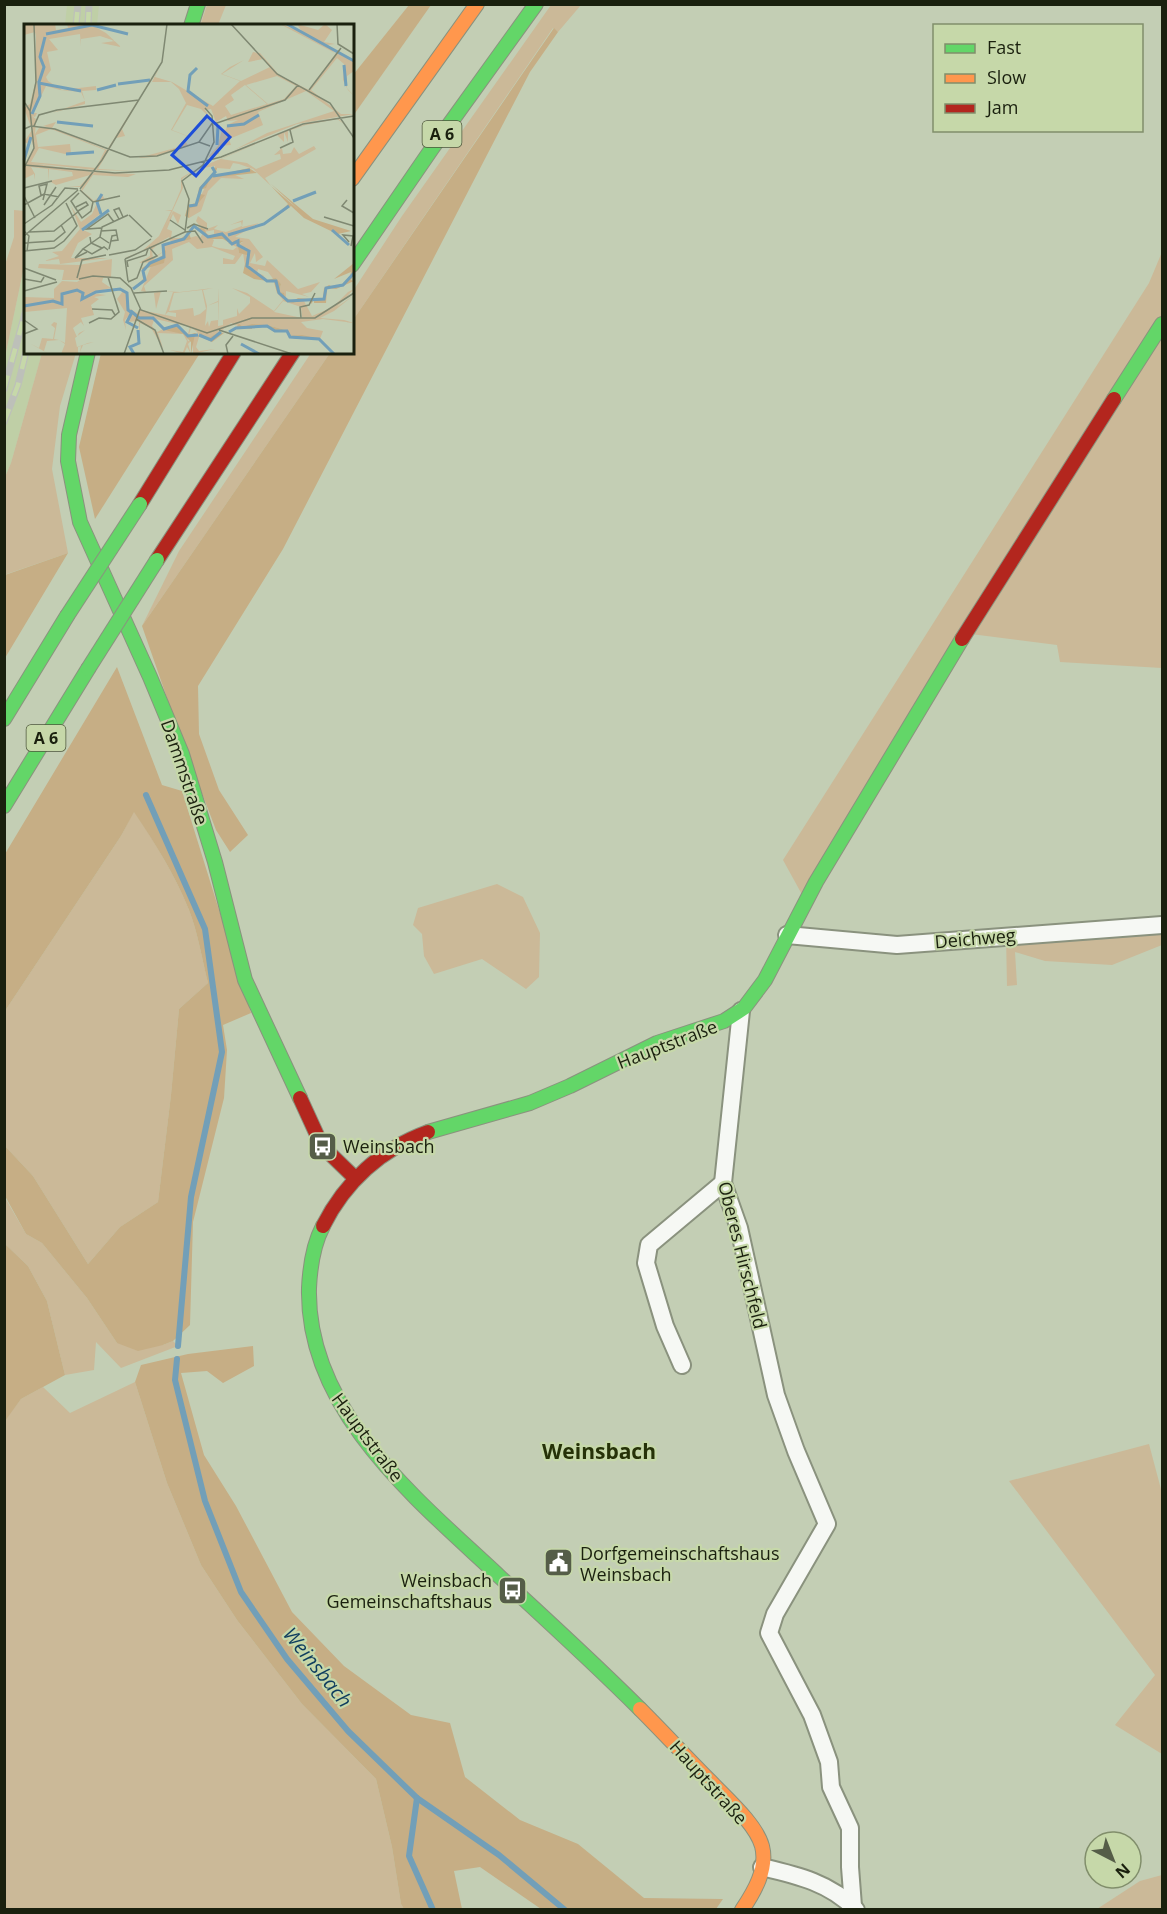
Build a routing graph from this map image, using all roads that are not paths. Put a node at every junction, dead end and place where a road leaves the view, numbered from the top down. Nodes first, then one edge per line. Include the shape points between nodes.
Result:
1 (198, 4) edge
2 (477, 4) edge
3 (536, 4) edge
4 (193, 24) edge
5 (354, 176) edge
6 (354, 262) edge
7 (1162, 324) edge
8 (88, 354) edge
9 (233, 354) edge
10 (292, 354) edge
11 (4, 719) edge
12 (4, 806) edge
13 (1162, 925) edge
14 (787, 935) junction
15 (741, 1011) junction
16 (355, 1178) junction
17 (723, 1183) junction
18 (682, 1365) dead end
19 (762, 1867) junction
20 (855, 1908) edge
21 (742, 1910) edge

1 - 4 main road
2 - 5 main road, A 6
3 - 6 main road, A 6
7 - 14 main road, Hauptstraße via 921,702
8 - 16 main road, Dammstraße via 69,435 68,461 80,522 182,754 245,980 322,1146
9 - 11 main road, A 6, bridge
10 - 12 main road, A 6, bridge via 157,560
13 - 14 street, Deichweg via 897,945
14 - 15 main road, Hauptstraße via 755,998
15 - 16 main road, Hauptstraße via 718,1026 658,1043 525,1105 434,1129 389,1150
15 - 17 street, Oberes Hirschfeld
16 - 19 main road, Hauptstraße via 330,1210 316,1244 309,1281 317,1354 334,1393 371,1447 405,1487 649,1716 743,1816 762,1845
17 - 18 street via 649,1245 646,1263 665,1326
17 - 20 street, Oberes Hirschfeld via 739,1228 776,1395 827,1524 775,1614 769,1634 812,1715 829,1762 831,1787 850,1828
19 - 20 street via 806,1878 838,1894
19 - 21 main road, Hauptstraße via 753,1894

